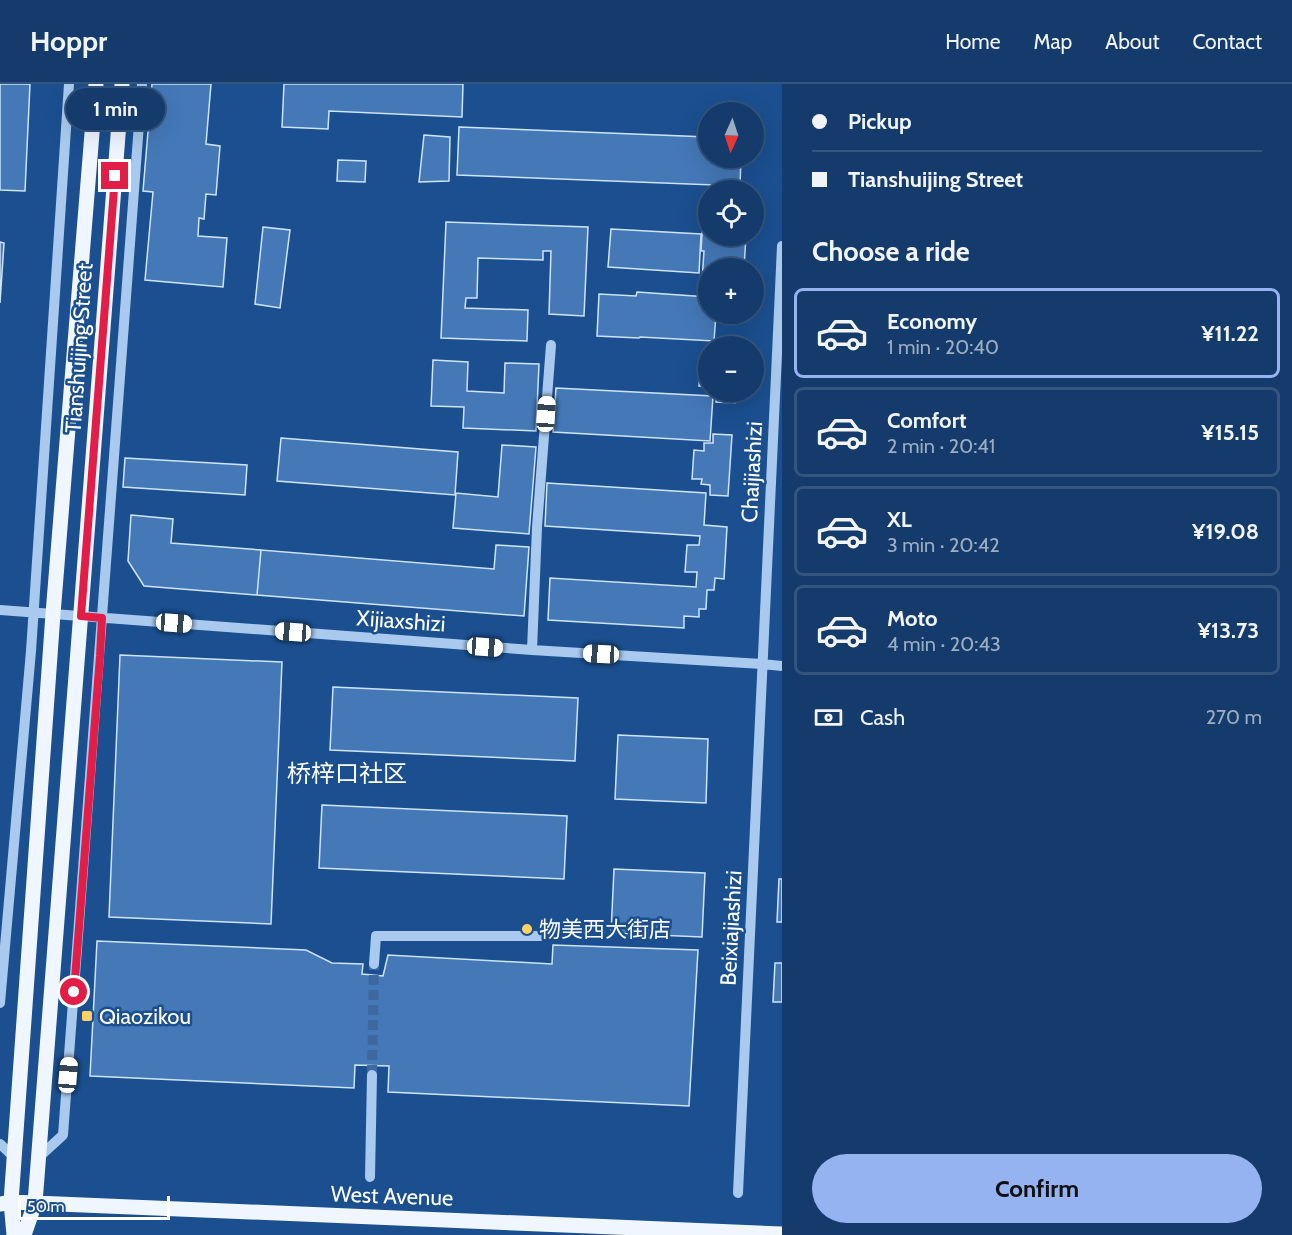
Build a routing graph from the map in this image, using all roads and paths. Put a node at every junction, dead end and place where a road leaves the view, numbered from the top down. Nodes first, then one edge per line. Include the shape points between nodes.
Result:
1 (69, 84) edge
2 (96, 84) edge
3 (122, 84) edge
4 (142, 84) edge
5 (782, 246) edge
6 (551, 345) dead end
7 (0, 610) edge
8 (33, 612) junction
9 (53, 614) junction
10 (81, 616) junction
11 (102, 618) junction
12 (532, 650) junction
13 (762, 664) junction
14 (782, 666) edge
15 (545, 936) dead end
16 (374, 964) tunnel mouth
17 (0, 1003) edge
18 (372, 1075) tunnel mouth
19 (0, 1144) edge
20 (14, 1157) junction
21 (39, 1157) junction
22 (370, 1177) dead end
23 (738, 1193) dead end
24 (4, 1202) edge
25 (35, 1203) junction
26 (782, 1234) edge
27 (14, 1235) edge
28 (24, 1235) edge

1 - 8 street
2 - 9 main road, Tianshuijing Street
3 - 10 main road, Tianshuijing Street
4 - 11 street
5 - 13 street, Chaijiashizi
6 - 12 street
7 - 8 street, Xijiaxshizi
8 - 9 street, Xijiaxshizi
8 - 17 street
9 - 10 street, Xijiaxshizi
9 - 20 main road
10 - 11 street, Xijiaxshizi
10 - 21 main road
11 - 12 street, Xijiaxshizi
11 - 21 street via 63,1135
12 - 13 street, Xijiaxshizi
13 - 14 street, Xijiaxshizi
13 - 23 street, Beixiajiashizi
15 - 16 street via 376,936
18 - 22 street
19 - 20 street
20 - 24 main road
21 - 25 main road
24 - 25 main road, West Avenue
24 - 27 main road
25 - 26 main road, West Avenue
25 - 28 main road

